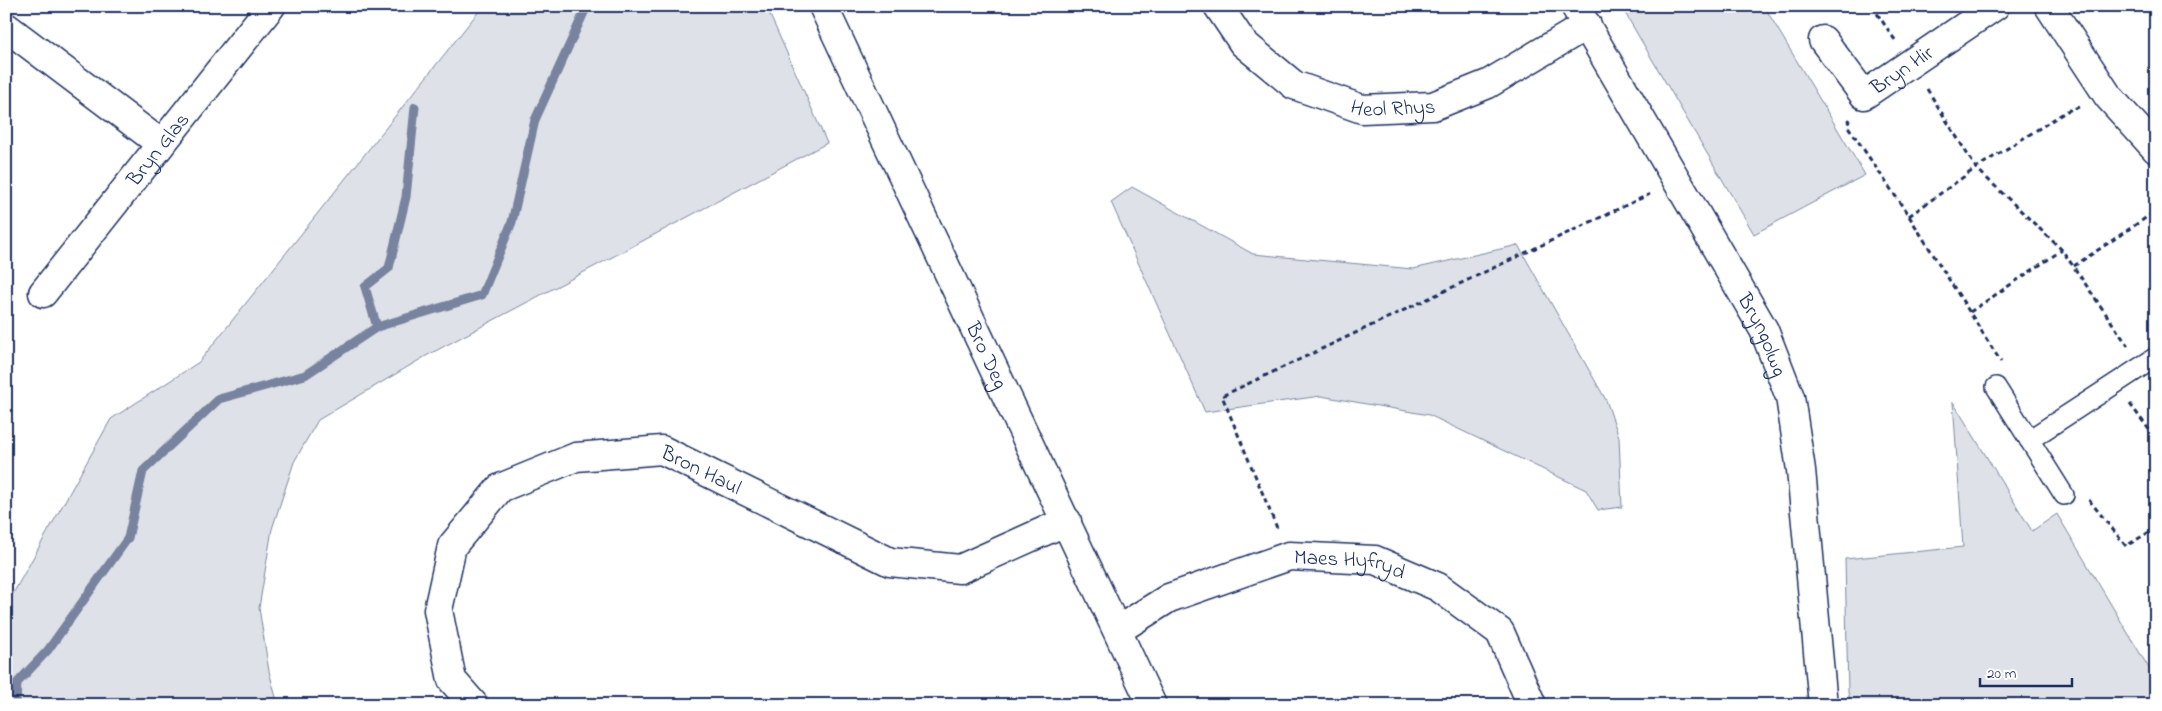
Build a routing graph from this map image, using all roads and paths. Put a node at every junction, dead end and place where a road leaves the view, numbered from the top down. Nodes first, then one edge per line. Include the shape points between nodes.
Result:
1 (272, 6) edge
2 (823, 6) edge
3 (1218, 6) edge
4 (1872, 6) edge
5 (1995, 6) edge
6 (2049, 6) edge
7 (1580, 16) edge
8 (6, 26) edge
9 (1822, 40) dead end
10 (1910, 64) junction
11 (1864, 95) junction
12 (2108, 96) junction
13 (160, 143) junction
14 (2156, 149) edge
15 (1976, 168) junction
16 (1678, 181) junction
17 (2156, 211) edge
18 (1909, 216) junction
19 (2062, 250) junction
20 (2074, 266) junction
21 (43, 293) dead end
22 (1970, 312) junction
23 (2148, 361) edge
24 (2116, 383) junction
25 (1996, 387) joint
26 (2156, 439) edge
27 (2029, 440) junction
28 (2064, 495) joint
29 (1067, 521) junction
30 (2156, 528) edge
31 (1289, 556) junction
32 (1118, 630) junction
33 (474, 705) edge
34 (1152, 705) edge
35 (1532, 705) edge
36 (1824, 705) edge

1 - 13 street, Bryn Glas
2 - 29 street, Bro Deg
3 - 7 street, Heol Rhys via 1243,43 1294,85 1362,109 1433,106 1488,84
4 - 10 path
5 - 10 street, Bryn Hir
6 - 12 street
7 - 16 street, Bryngolwg
8 - 13 street
9 - 11 street, Bryn Hir
10 - 11 street, Bryn Hir
10 - 15 path
11 - 18 path via 1847,125
12 - 14 street
12 - 15 path via 2067,111
13 - 21 street, Bryn Glas
15 - 18 path
15 - 19 path
16 - 31 path via 1222,396
16 - 36 street, Bryngolwg via 1764,330 1790,396 1801,470
17 - 20 path
18 - 22 path
19 - 20 path
19 - 22 path
20 - 23 path
22 - 25 path via 2009,375
23 - 24 lane
24 - 26 path
24 - 27 lane
25 - 27 lane
27 - 28 lane
28 - 30 path via 2082,491 2126,546
29 - 32 street, Bro Deg
29 - 33 street, Bron Haul via 960,569 890,562 662,450 576,456 500,488 452,546 438,610 452,680
31 - 32 street, Maes Hyfryd via 1169,598
31 - 35 street, Maes Hyfryd via 1375,560 1438,587 1500,632
32 - 34 street, Bro Deg

